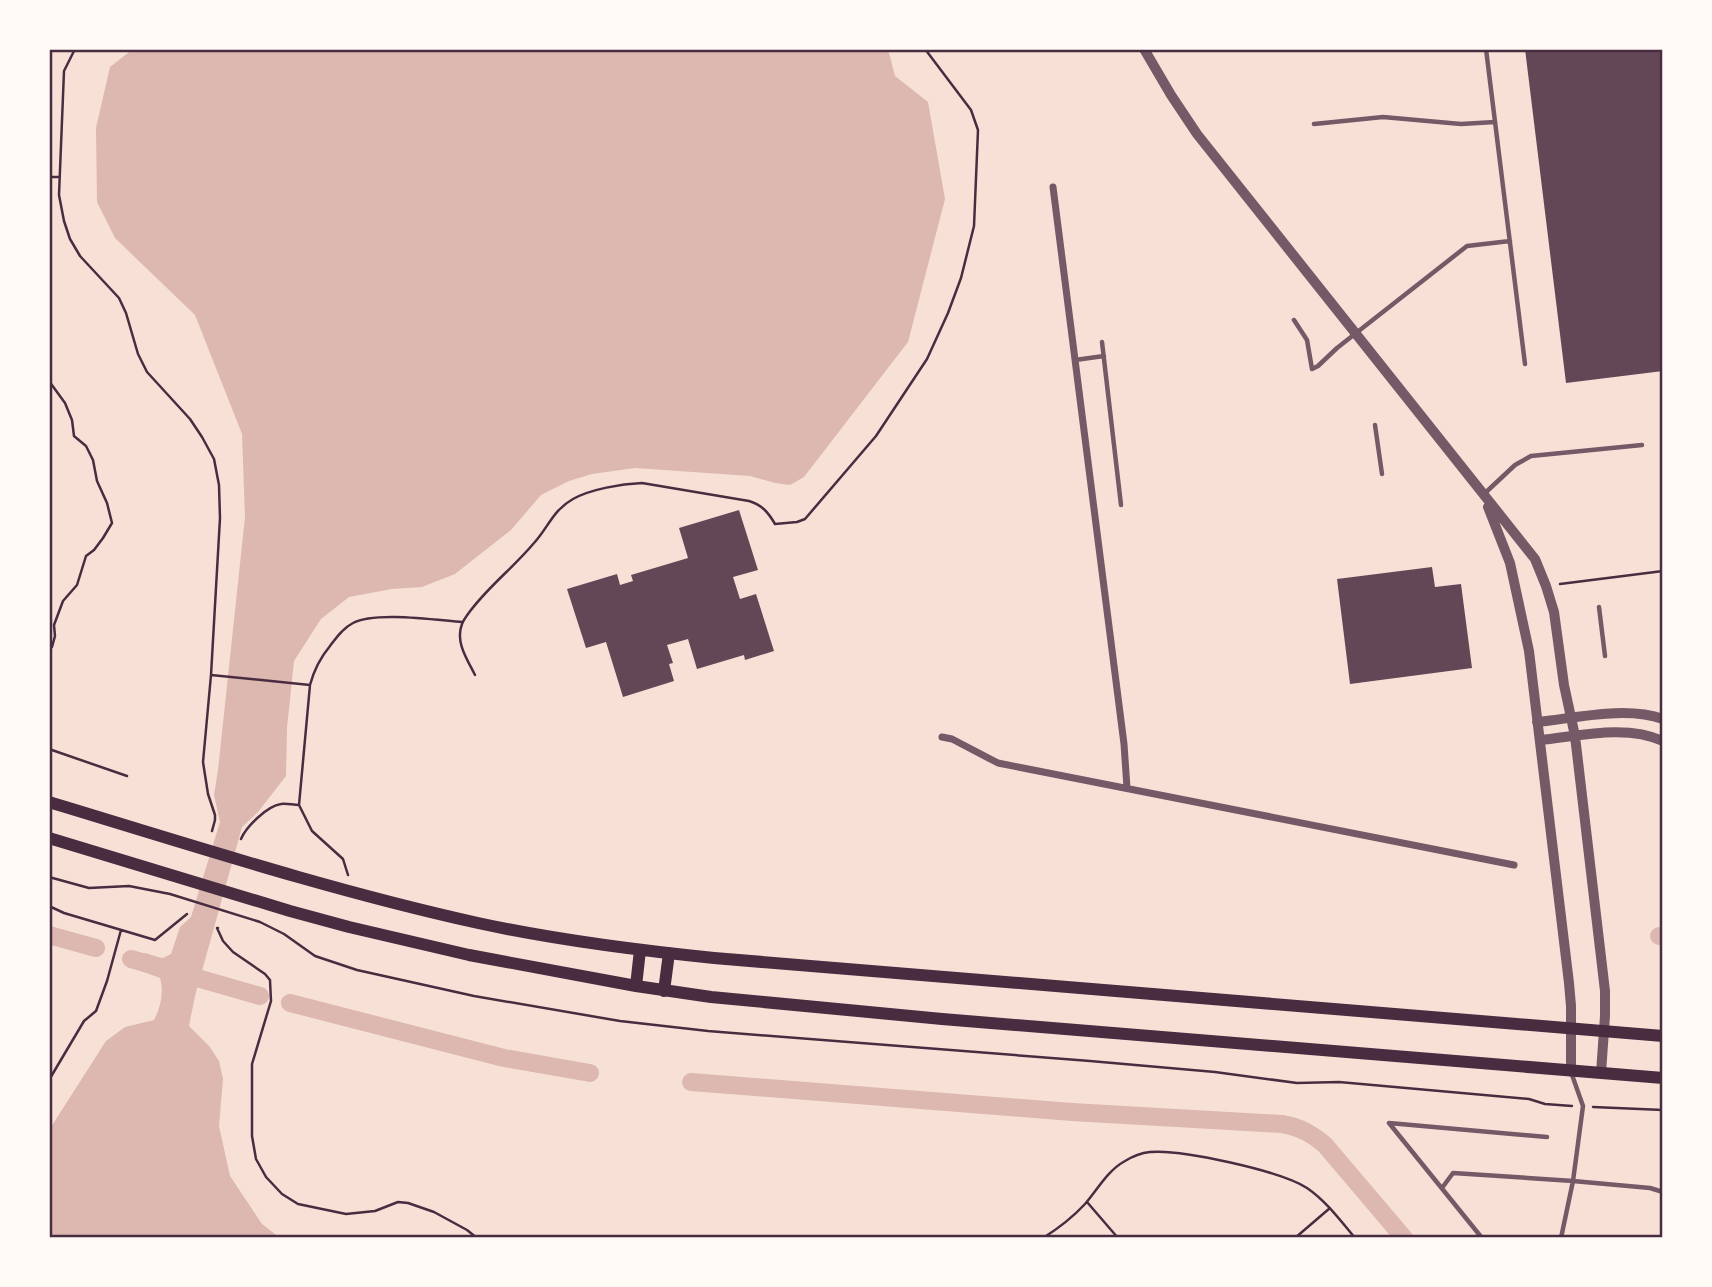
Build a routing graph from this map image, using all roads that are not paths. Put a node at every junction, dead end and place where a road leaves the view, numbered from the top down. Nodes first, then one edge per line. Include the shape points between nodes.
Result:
1 (1144, 49) edge
2 (1486, 49) edge
3 (1495, 122) junction
4 (1314, 124) dead end
5 (1053, 187) dead end
6 (1510, 241) junction
7 (1294, 320) dead end
8 (1355, 334) junction
9 (1102, 342) dead end
10 (1104, 356) junction
11 (1074, 360) junction
12 (1525, 364) dead end
13 (1375, 425) dead end
14 (1642, 445) dead end
15 (1382, 474) dead end
16 (1484, 494) junction
17 (1121, 505) dead end
18 (1599, 607) dead end
19 (1605, 656) dead end
20 (1571, 718) junction
21 (1663, 719) edge
22 (1537, 722) junction
23 (1575, 736) junction
24 (942, 737) dead end
25 (1540, 740) junction
26 (1663, 741) edge
27 (1127, 788) junction
28 (49, 802) edge
29 (49, 838) edge
30 (1514, 865) dead end
31 (640, 950) junction
32 (668, 953) junction
33 (636, 986) junction
34 (664, 990) junction
35 (1571, 1028) junction
36 (1604, 1031) junction
37 (1663, 1036) edge
38 (1571, 1071) junction
39 (1601, 1073) junction
40 (1663, 1078) edge
41 (1547, 1137) dead end
42 (1573, 1181) junction
43 (1442, 1188) junction
44 (1663, 1192) edge
45 (1482, 1238) edge
46 (1561, 1238) edge

1 - 8 street via 1197,134
2 - 3 lane
3 - 4 lane via 1461,124 1382,117
3 - 6 lane
5 - 11 street
6 - 8 lane via 1467,246
6 - 12 lane
7 - 8 lane via 1307,340 1312,369
8 - 16 street
9 - 10 lane
10 - 11 lane
10 - 17 lane
11 - 27 street
13 - 15 lane
14 - 16 lane via 1531,456
16 - 20 street via 1535,559 1546,586
16 - 22 street via 1513,576 1529,651
18 - 19 lane
20 - 21 street via 1626,712
20 - 22 street
20 - 23 street
22 - 25 street
23 - 25 street
23 - 26 street via 1630,732
23 - 36 street via 1604,978
24 - 27 street via 998,763
25 - 35 street
27 - 30 street
28 - 31 main road via 358,894 468,921
29 - 33 main road via 405,940
31 - 32 main road
31 - 33 main road
32 - 34 main road
32 - 35 main road
33 - 34 main road
34 - 38 main road via 942,1019
35 - 36 main road
35 - 38 street
36 - 37 main road
36 - 39 street
38 - 39 main road
38 - 42 lane via 1583,1106
39 - 40 main road
41 - 43 lane via 1389,1123
42 - 43 lane via 1453,1173
42 - 44 lane
42 - 46 lane
43 - 45 lane

